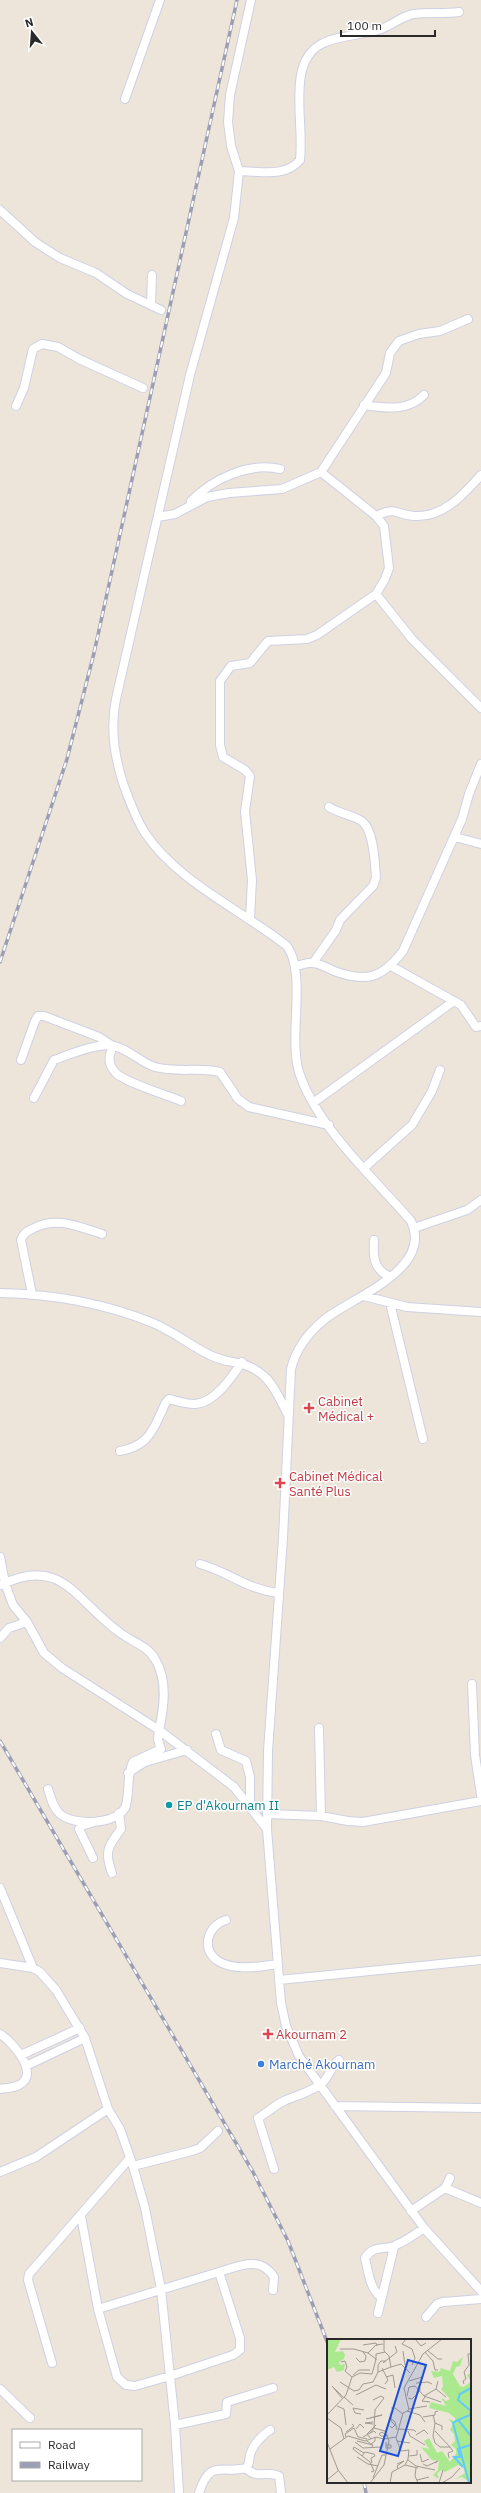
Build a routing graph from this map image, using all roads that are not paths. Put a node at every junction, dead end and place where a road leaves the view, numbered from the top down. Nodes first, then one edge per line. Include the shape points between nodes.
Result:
1 (160, 0) edge
2 (251, 0) edge
3 (459, 12) dead end
4 (125, 99) dead end
5 (239, 171) junction
6 (0, 210) edge
7 (152, 275) dead end
8 (151, 304) junction
9 (161, 310) dead end
10 (468, 319) dead end
11 (143, 388) dead end
12 (424, 395) dead end
13 (364, 405) junction
14 (16, 406) dead end
15 (280, 469) dead end
16 (321, 472) junction
17 (481, 475) edge
18 (185, 508) junction
19 (376, 516) junction
20 (158, 517) junction
21 (376, 594) junction
22 (481, 708) edge
23 (481, 764) edge
24 (481, 780) edge
25 (469, 794) junction
26 (329, 807) dead end
27 (455, 836) junction
28 (481, 844) edge
29 (250, 918) junction
30 (313, 963) junction
31 (296, 966) junction
32 (391, 966) junction
33 (454, 1001) junction
34 (481, 1026) edge
35 (113, 1046) junction
36 (21, 1060) dead end
37 (440, 1070) dead end
38 (34, 1098) dead end
39 (181, 1101) dead end
40 (313, 1103) junction
41 (329, 1125) junction
42 (364, 1168) junction
43 (481, 1200) edge
44 (414, 1228) junction
45 (102, 1234) dead end
46 (374, 1240) dead end
47 (390, 1276) junction
48 (0, 1293) edge
49 (32, 1294) junction
50 (364, 1296) junction
51 (390, 1303) junction
52 (481, 1312) edge
53 (242, 1362) junction
54 (288, 1415) junction
55 (423, 1439) dead end
56 (120, 1451) dead end
57 (0, 1557) edge
58 (200, 1564) dead end
59 (2, 1584) edge
60 (278, 1594) junction
61 (27, 1622) junction
62 (0, 1638) edge
63 (472, 1684) dead end
64 (319, 1728) dead end
65 (159, 1730) junction
66 (216, 1734) dead end
67 (187, 1750) junction
68 (128, 1773) junction
69 (48, 1789) dead end
70 (481, 1795) edge
71 (481, 1801) edge
72 (250, 1805) junction
73 (119, 1814) junction
74 (268, 1814) junction
75 (321, 1816) junction
76 (92, 1823) junction
77 (267, 1829) junction
78 (93, 1858) dead end
79 (112, 1873) dead end
80 (0, 1888) edge
81 (226, 1920) dead end
82 (481, 1960) edge
83 (0, 1963) edge
84 (277, 1964) junction
85 (33, 1968) junction
86 (279, 1980) junction
87 (80, 2028) junction
88 (0, 2034) edge
89 (85, 2038) junction
90 (22, 2055) junction
91 (339, 2060) dead end
92 (26, 2066) junction
93 (320, 2084) junction
94 (0, 2089) edge
95 (335, 2106) junction
96 (481, 2108) edge
97 (108, 2109) junction
98 (218, 2131) dead end
99 (132, 2162) junction
100 (274, 2169) dead end
101 (0, 2172) edge
102 (450, 2178) dead end
103 (445, 2188) junction
104 (481, 2203) edge
105 (411, 2211) junction
106 (81, 2216) junction
107 (424, 2228) junction
108 (394, 2246) junction
109 (219, 2272) junction
110 (160, 2289) junction
111 (273, 2290) dead end
112 (481, 2291) edge
113 (381, 2297) junction
114 (481, 2298) edge
115 (98, 2309) junction
116 (378, 2313) dead end
117 (426, 2318) dead end
118 (52, 2363) dead end
119 (170, 2376) junction
120 (273, 2388) dead end
121 (0, 2389) edge
122 (30, 2418) dead end
123 (175, 2425) junction
124 (270, 2430) dead end
125 (246, 2468) junction
126 (179, 2493) edge
127 (199, 2493) edge
128 (281, 2493) edge

1 - 4 street
2 - 5 street via 234,71 228,122 231,146
3 - 5 street via 410,15 382,29 332,39 314,48 306,59 300,75 300,160 295,166 282,172
5 - 20 street via 228,246 190,374
6 - 8 street via 35,242 60,258 96,272 127,294
7 - 8 street
8 - 9 street
10 - 13 street via 440,332 419,334 399,341 390,353 386,373
11 - 14 street via 79,360 58,347 42,344 33,349 24,388
12 - 13 street via 414,403 395,408
13 - 16 street
15 - 18 street via 265,467 236,473 199,493
16 - 18 street via 282,490 229,493 200,499
16 - 19 street
17 - 19 street via 455,501 438,512 416,516 396,510
18 - 20 street via 175,514
19 - 21 street via 386,531 389,560 385,579
20 - 29 street via 114,709 114,746 129,801 149,838 178,870
21 - 22 street via 412,639
21 - 29 street via 317,635 307,639 268,642 252,661 231,666 220,681 220,739 223,757 245,770 251,779 245,811 252,880
23 - 25 street
24 - 25 street
25 - 27 street
26 - 30 street via 360,820 368,828 376,878 374,886 340,920
27 - 28 street
27 - 32 street via 403,951
29 - 31 street via 287,946
30 - 31 street
30 - 32 street via 345,975 365,977 376,976
31 - 40 street via 294,1024 298,1064 305,1088
32 - 33 street
33 - 34 street via 461,1005 476,1027
33 - 40 street
35 - 36 street via 99,1037 38,1016
35 - 38 street via 96,1047 54,1060
35 - 39 street via 109,1056 110,1062 120,1077
35 - 41 street via 155,1067 180,1071 207,1069 220,1072 238,1099 249,1107
37 - 42 street via 432,1091 412,1125
40 - 41 street
41 - 42 street
42 - 44 street via 411,1221
43 - 44 street via 467,1210
44 - 47 street via 414,1250
45 - 49 street via 65,1222 50,1222 26,1232 21,1240
46 - 47 street via 373,1258 377,1267
47 - 50 street
48 - 49 street
49 - 53 street via 78,1300 127,1314 155,1324 213,1356
50 - 51 street
50 - 54 street via 324,1320 297,1351 291,1369
51 - 52 street via 430,1310
51 - 55 street
53 - 54 street via 264,1376 274,1387
53 - 56 street via 229,1381 202,1403 189,1404 167,1400 144,1443
54 - 60 street
57 - 59 street
58 - 60 street via 222,1572 253,1589
59 - 61 street via 13,1605
59 - 65 street via 32,1575 62,1581 102,1619 151,1654 160,1670 163,1692
60 - 74 street via 268,1751
61 - 62 street via 9,1628
61 - 65 street via 44,1653 57,1664
63 - 70 street via 475,1755
64 - 75 street
65 - 67 street
65 - 68 street via 158,1740 161,1749 132,1762
66 - 72 street via 221,1750 246,1761 250,1778
67 - 68 street via 145,1762
67 - 72 street via 234,1787
68 - 73 street via 126,1805
69 - 76 street via 54,1808 60,1814 66,1818
71 - 75 street via 363,1822
72 - 77 street
73 - 76 street via 102,1822
73 - 79 street via 121,1829 107,1856
74 - 75 street
74 - 77 street
76 - 78 street via 79,1829
77 - 84 street
80 - 85 street
81 - 84 street via 212,1928 208,1938 209,1952 218,1961 248,1967
82 - 86 street
83 - 85 street
84 - 86 street
85 - 87 street via 56,1990
86 - 93 street via 281,2003 291,2040 299,2056
87 - 89 street
87 - 90 street
88 - 90 street
89 - 92 street
89 - 97 street
90 - 92 street
91 - 93 street via 328,2078
92 - 94 street via 25,2077 19,2085
93 - 95 street
93 - 100 street via 303,2095 284,2101 258,2118
95 - 96 street
95 - 105 street
97 - 99 street via 120,2129
97 - 101 street via 49,2150
98 - 99 street via 200,2148 192,2151
99 - 106 street
99 - 110 street via 145,2208
102 - 103 street
103 - 104 street
103 - 105 street
105 - 107 street
106 - 115 street
106 - 118 street via 29,2274 28,2280
107 - 108 street
107 - 112 street
108 - 113 street
108 - 113 street via 371,2250 365,2258 375,2291
109 - 110 street
109 - 111 street via 244,2264 258,2264 274,2277
109 - 119 street via 240,2338 240,2350 233,2355
110 - 115 street
110 - 119 street
113 - 116 street
114 - 117 street via 437,2304
115 - 119 street via 116,2377 126,2385 134,2386
119 - 123 street
120 - 123 street via 227,2402 226,2414
121 - 122 street
123 - 126 street
124 - 125 street via 251,2451 249,2465
125 - 127 street via 212,2470 204,2478
125 - 128 street via 259,2476 279,2476

